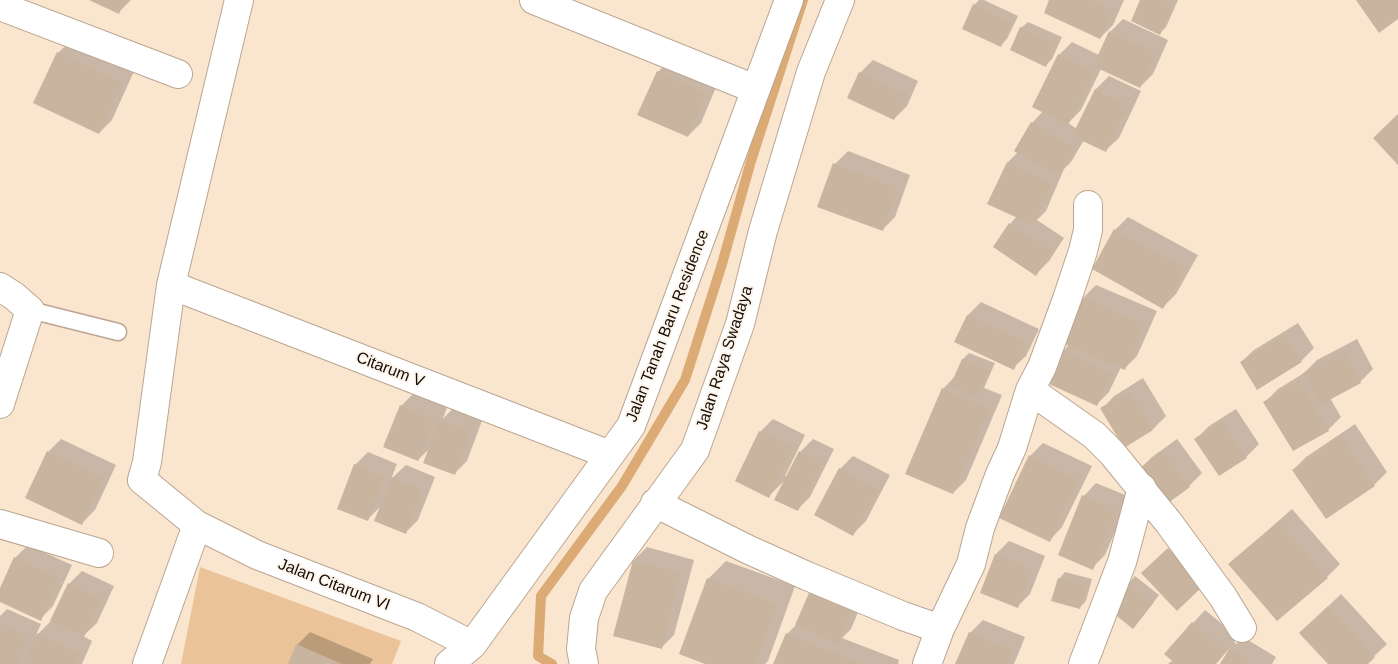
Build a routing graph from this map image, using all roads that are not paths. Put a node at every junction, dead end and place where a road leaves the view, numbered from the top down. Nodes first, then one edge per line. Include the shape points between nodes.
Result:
1 (238, 0) edge
2 (534, 0) edge
3 (789, 0) edge
4 (840, 0) edge
5 (0, 6) edge
6 (178, 74) dead end
7 (756, 89) junction
8 (1088, 205) dead end
9 (171, 285) junction
10 (0, 287) edge
11 (30, 310) junction
12 (118, 332) dead end
13 (1030, 390) junction
14 (0, 404) edge
15 (610, 456) junction
16 (1142, 488) junction
17 (655, 503) junction
18 (0, 524) edge
19 (197, 525) junction
20 (99, 553) dead end
21 (1242, 628) dead end
22 (940, 629) junction
23 (472, 645) junction
24 (147, 664) edge
25 (449, 664) edge
26 (584, 664) edge
27 (927, 664) edge
28 (1083, 664) edge

1 - 9 street
2 - 7 street
3 - 7 street, Jalan Tanah Baru Residence
4 - 17 street, Jalan Raya Swadaya via 811,72 763,232 740,324 714,399 695,450
5 - 6 street
7 - 15 street, Jalan Tanah Baru Residence via 631,426
8 - 13 street via 1088,230 1083,250 1042,367
9 - 15 street, Citarum V
9 - 19 street, Jalan Citarum VI via 142,480
10 - 11 street
11 - 12 lane
11 - 14 street
13 - 16 street via 1094,435
13 - 22 street via 1012,448 980,528 971,564
15 - 23 street, Jalan Tanah Baru Residence
16 - 21 street via 1223,597
16 - 28 street via 1122,562
17 - 22 street via 807,576
17 - 26 street, Jalan Raya Swadaya via 593,591 584,618 581,649
18 - 20 street
19 - 23 street, Jalan Citarum VI via 257,555 416,617
19 - 24 street
22 - 27 street
23 - 25 street, Jalan Tanah Baru Residence

